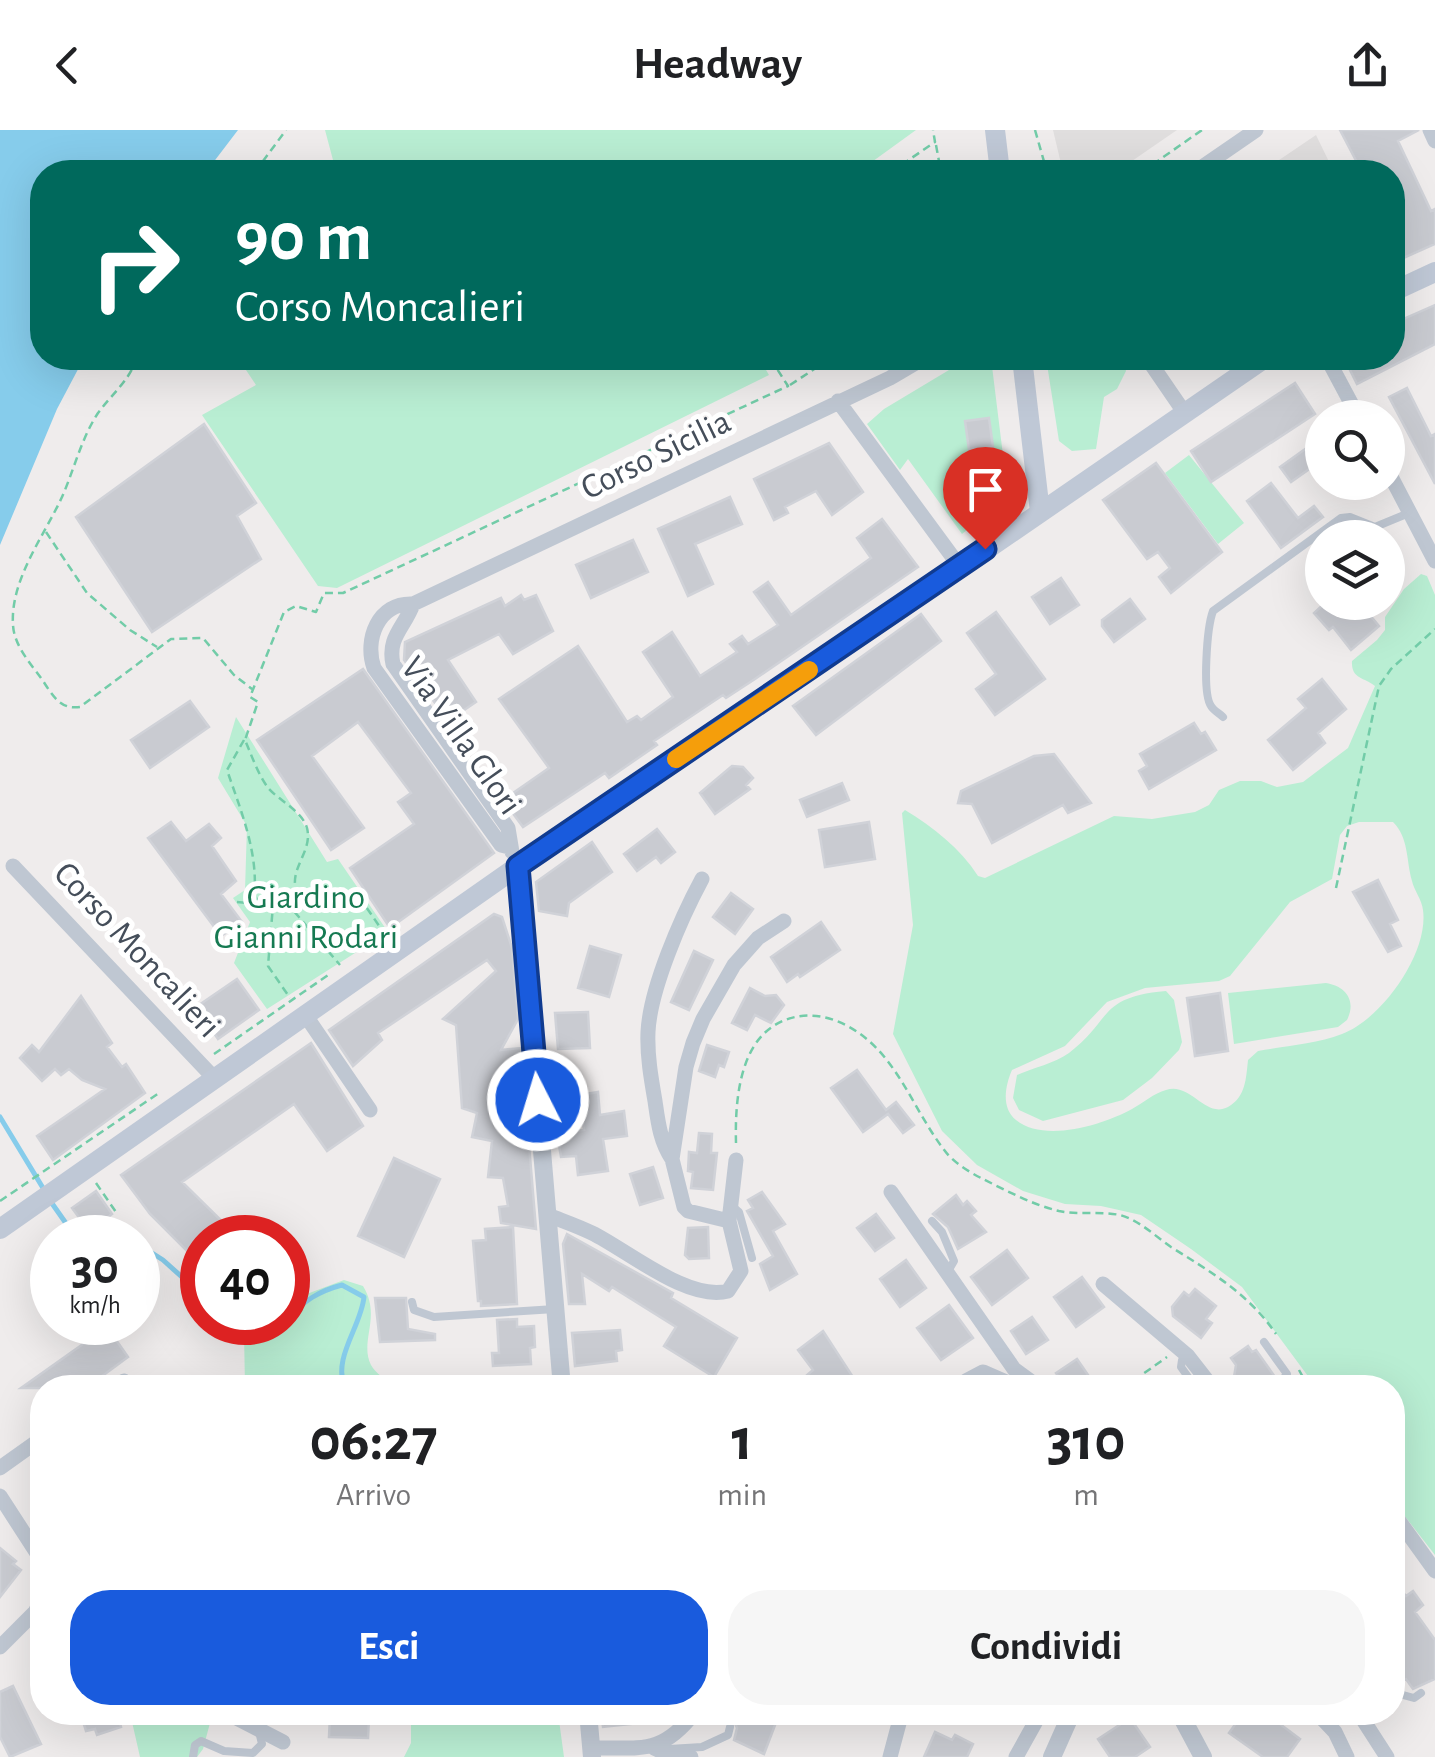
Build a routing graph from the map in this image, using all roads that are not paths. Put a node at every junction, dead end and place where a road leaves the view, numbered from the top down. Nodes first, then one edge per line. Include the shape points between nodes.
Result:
1 (994, 130) edge
2 (1256, 130) edge
3 (1430, 130) edge
4 (1435, 141) edge
5 (998, 160) edge
6 (1212, 160) edge
7 (1435, 272) edge
8 (1405, 286) edge
9 (904, 370) edge
10 (1023, 370) edge
11 (1155, 370) edge
12 (1247, 370) edge
13 (1333, 370) edge
14 (838, 400) junction
15 (1349, 400) edge
16 (1184, 412) junction
17 (1403, 500) edge
18 (1040, 512) junction
19 (1410, 513) junction
20 (1435, 561) edge
21 (960, 567) junction
22 (413, 604) joint
23 (1223, 717) dead end
24 (514, 856) junction
25 (13, 866) dead end
26 (702, 879) dead end
27 (784, 921) dead end
28 (306, 1016) junction
29 (208, 1072) junction
30 (370, 1110) dead end
31 (672, 1159) junction
32 (736, 1160) road end
33 (891, 1192) dead end
34 (728, 1212) junction
35 (548, 1215) junction
36 (932, 1221) dead end
37 (0, 1229) edge
38 (752, 1258) dead end
39 (946, 1273) junction
40 (1103, 1284) dead end
41 (412, 1302) dead end
42 (555, 1309) junction
43 (1264, 1342) dead end
44 (1183, 1352) junction
45 (561, 1375) edge
46 (1019, 1375) edge
47 (1187, 1375) edge
48 (1202, 1375) edge
49 (1286, 1375) edge
50 (30, 1447) edge
51 (0, 1468) edge
52 (0, 1496) edge
53 (1405, 1529) edge
54 (30, 1542) edge
55 (1435, 1570) edge
56 (30, 1617) edge
57 (0, 1647) edge
58 (1421, 1693) dead end
59 (1405, 1696) edge
60 (249, 1725) edge
61 (589, 1725) edge
62 (685, 1725) edge
63 (899, 1725) edge
64 (1034, 1725) edge
65 (1066, 1725) edge
66 (1186, 1725) edge
67 (1328, 1725) edge
68 (1366, 1725) edge
69 (730, 1727) dead end
70 (259, 1731) junction
71 (284, 1742) dead end
72 (654, 1748) junction
73 (592, 1753) edge
74 (193, 1757) edge
75 (691, 1757) edge
76 (890, 1757) edge
77 (1016, 1757) edge
78 (1052, 1757) edge
79 (1203, 1757) edge
80 (1347, 1757) edge
81 (1387, 1757) edge

1 - 5 main road
2 - 6 street
3 - 4 street
7 - 8 main road
9 - 14 street, Corso Sicilia
10 - 18 main road
11 - 16 street
12 - 16 main road, Corso Moncalieri
13 - 15 street
14 - 21 street
14 - 22 street, Corso Sicilia
16 - 18 main road, Corso Moncalieri
17 - 19 street
18 - 21 main road, Corso Moncalieri
19 - 20 street
19 - 23 lane via 1375,526 1342,518 1213,611 1206,694
21 - 24 main road, Corso Moncalieri
22 - 24 street, Via Villa Glori via 392,608 374,629 374,668
24 - 28 main road, Corso Moncalieri
24 - 35 street
25 - 29 street, Corso Moncalieri
26 - 31 street via 652,1002 648,1032 661,1138
27 - 31 street via 734,965 703,1019 686,1066
28 - 29 main road, Corso Moncalieri
28 - 30 street
29 - 37 main road, Corso Moncalieri
31 - 34 street via 684,1208
32 - 34 street
33 - 39 street
34 - 35 street via 741,1271 721,1293 674,1280 590,1231
34 - 38 lane via 739,1212
35 - 42 street
36 - 39 lane via 954,1261
39 - 46 street
40 - 44 street
41 - 42 lane via 414,1310 434,1317
42 - 45 street
43 - 49 lane
44 - 47 lane via 1180,1366
44 - 48 street
50 - 51 street
52 - 54 street
53 - 55 street
56 - 57 street
58 - 59 lane
60 - 70 street
61 - 73 street
62 - 72 street
63 - 76 street
64 - 77 street
65 - 78 street
66 - 79 street
67 - 80 street
68 - 81 street
69 - 72 lane via 728,1736 702,1746
70 - 71 street
70 - 74 lane via 262,1744 254,1752 201,1741
72 - 73 street
72 - 75 street

